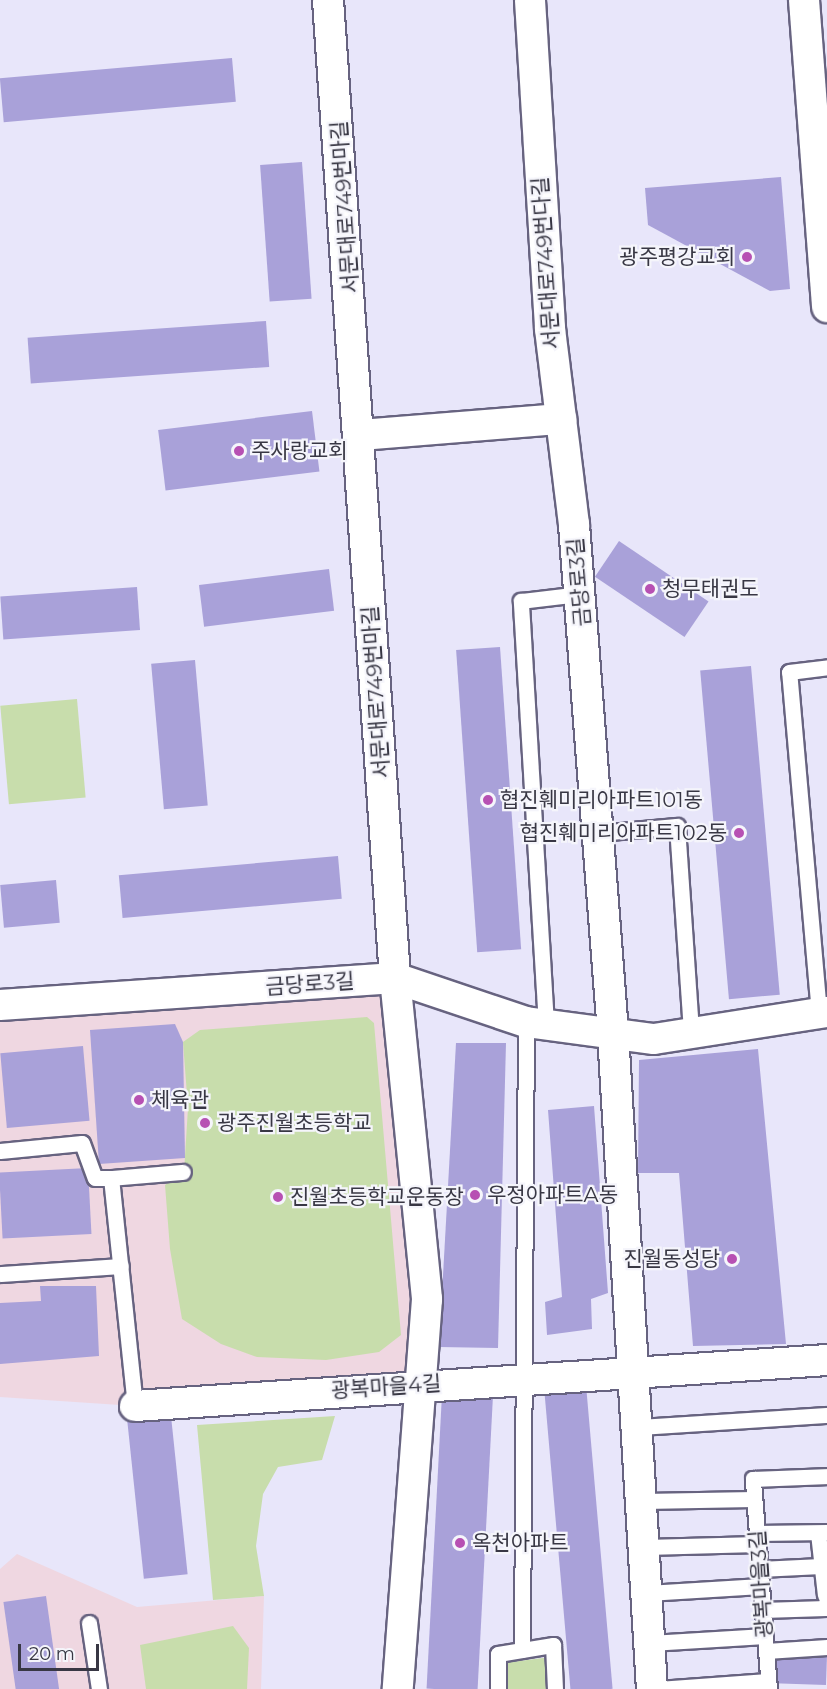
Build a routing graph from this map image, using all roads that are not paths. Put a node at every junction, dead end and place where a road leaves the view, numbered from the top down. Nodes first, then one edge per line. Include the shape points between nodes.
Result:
1 (328, 0) edge
2 (530, 0) edge
3 (804, 0) edge
4 (827, 307) edge
5 (561, 418) junction
6 (360, 435) junction
7 (574, 525) joint
8 (580, 594) junction
9 (827, 667) edge
10 (598, 833) junction
11 (395, 978) junction
12 (0, 1005) edge
13 (823, 1012) edge
14 (536, 1023) junction
15 (691, 1032) junction
16 (613, 1033) junction
17 (0, 1150) edge
18 (183, 1172) dead end
19 (111, 1179) junction
20 (121, 1266) junction
21 (0, 1274) edge
22 (827, 1360) edge
23 (637, 1370) junction
24 (523, 1378) junction
25 (422, 1384) junction
26 (135, 1406) joint
27 (827, 1415) edge
28 (639, 1427) junction
29 (827, 1476) edge
30 (754, 1499) junction
31 (643, 1501) junction
32 (822, 1532) edge
33 (757, 1538) junction
34 (645, 1547) junction
35 (820, 1566) junction
36 (759, 1569) junction
37 (761, 1586) junction
38 (826, 1595) edge
39 (648, 1602) junction
40 (762, 1610) junction
41 (89, 1623) dead end
42 (650, 1643) junction
43 (765, 1644) junction
44 (827, 1647) edge
45 (522, 1650) junction
46 (769, 1685) edge
47 (99, 1689) edge
48 (398, 1689) edge
49 (498, 1689) edge
50 (555, 1689) edge
51 (652, 1689) edge
52 (658, 1689) edge

1 - 6 street, 서문대로749번마길
2 - 5 street, 서문대로749번다길 via 550,329
3 - 4 street
5 - 6 street
5 - 7 street, 서문대로749번다길
6 - 11 street, 서문대로749번마길
7 - 8 street, 금당로3길
8 - 10 street, 금당로3길
8 - 14 lane via 521,601
9 - 13 lane via 789,672
10 - 15 lane via 677,826
10 - 16 street, 금당로3길
11 - 12 street, 금당로3길
11 - 14 street, 금당로3길
11 - 25 street, 서문대로749번마길 via 427,1299
13 - 15 street, 금당로3길
14 - 16 street, 금당로3길
14 - 24 lane
15 - 16 street, 금당로3길 via 654,1039
16 - 23 street
17 - 19 lane via 82,1143 95,1178
18 - 19 lane
19 - 20 lane
20 - 21 lane
20 - 26 lane
22 - 23 street, 광복마을4길
23 - 24 street, 광복마을4길
23 - 28 street
24 - 25 street, 광복마을4길
24 - 45 lane
25 - 26 street, 광복마을4길
25 - 48 street, 서문대로749번마길
27 - 28 lane
28 - 31 street
29 - 30 lane, 광복마을3길 via 753,1479
30 - 31 lane
30 - 33 lane, 광복마을3길
31 - 34 street
32 - 33 lane
32 - 35 lane
33 - 34 lane
33 - 36 lane, 광복마을3길
34 - 39 street
35 - 36 lane
35 - 38 lane
36 - 37 lane, 광복마을3길
37 - 39 lane
37 - 40 lane, 광복마을3길
38 - 40 lane via 826,1608
39 - 42 street
40 - 43 lane, 광복마을3길
41 - 47 lane
42 - 43 lane
42 - 51 street
43 - 44 lane
43 - 46 lane, 광복마을3길
45 - 49 lane via 498,1654
45 - 50 lane via 553,1645
46 - 52 lane

